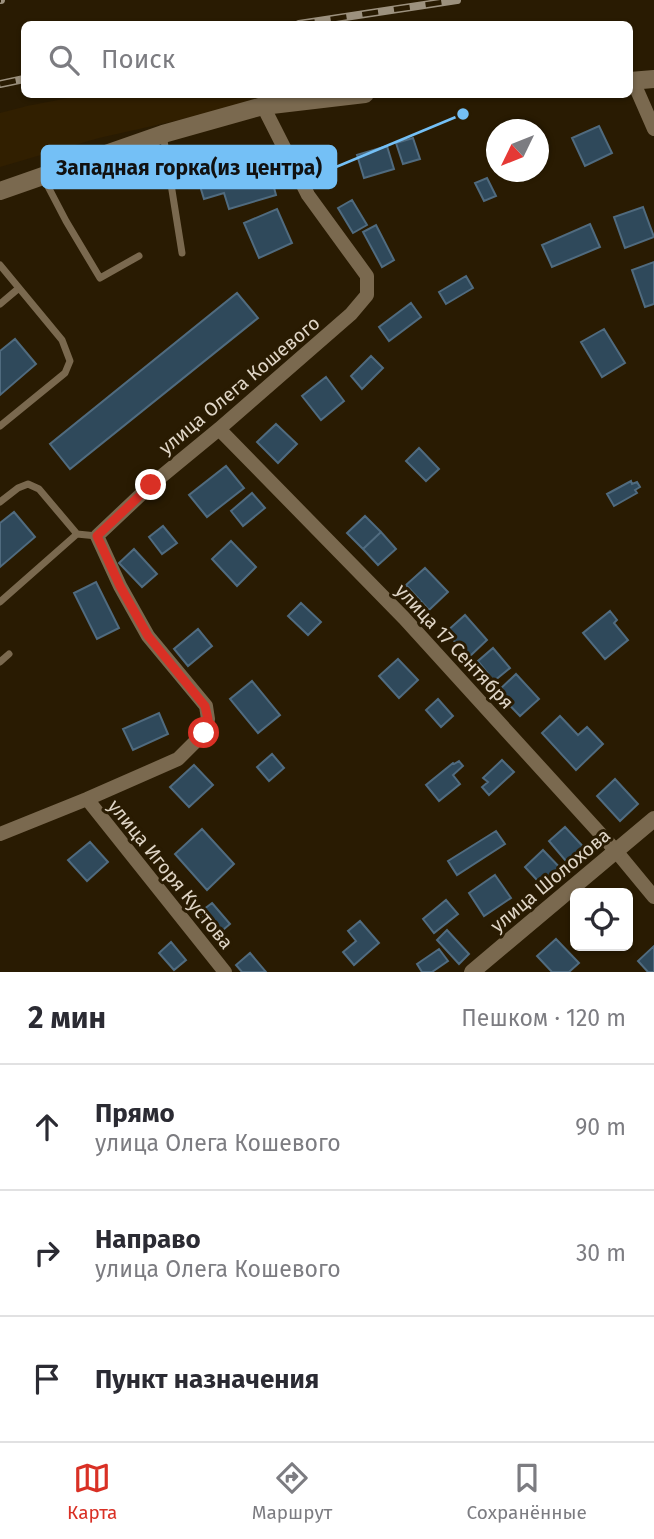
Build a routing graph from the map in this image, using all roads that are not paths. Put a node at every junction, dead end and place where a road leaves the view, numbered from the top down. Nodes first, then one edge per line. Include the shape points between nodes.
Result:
1 (654, 79) edge
2 (633, 81) edge
3 (633, 85) edge
4 (331, 98) edge
5 (263, 106) junction
6 (654, 129) edge
7 (163, 134) junction
8 (42, 176) junction
9 (0, 191) edge
10 (182, 253) dead end
11 (139, 256) dead end
12 (0, 265) edge
13 (19, 288) junction
14 (0, 304) edge
15 (0, 426) edge
16 (219, 429) junction
17 (0, 502) edge
18 (77, 534) junction
19 (97, 536) junction
20 (0, 602) edge
21 (9, 654) dead end
22 (0, 662) edge
23 (87, 799) junction
24 (654, 819) edge
25 (0, 834) edge
26 (617, 851) junction
27 (654, 897) edge
28 (226, 972) edge
29 (472, 972) edge

1 - 2 main road
3 - 6 street
4 - 5 main road
5 - 7 main road
5 - 16 street, улица Олега Кошевого via 308,195 367,276 367,295
7 - 8 main road
7 - 10 lane
8 - 9 main road
8 - 11 lane via 100,278
12 - 13 lane
13 - 14 lane
13 - 15 lane via 62,340 70,361 65,373
16 - 19 street, улица Олега Кошевого
16 - 26 street, улица 17 Сентября via 404,618
17 - 18 lane via 28,484 39,489
18 - 19 lane
18 - 20 lane
19 - 23 street via 148,636 205,706 208,719 204,733 178,759
21 - 22 lane
23 - 25 street
23 - 28 street, улица Игоря Кустова
24 - 26 street, улица Шолохова
26 - 27 street, улица 17 Сентября
26 - 29 street, улица Шолохова

